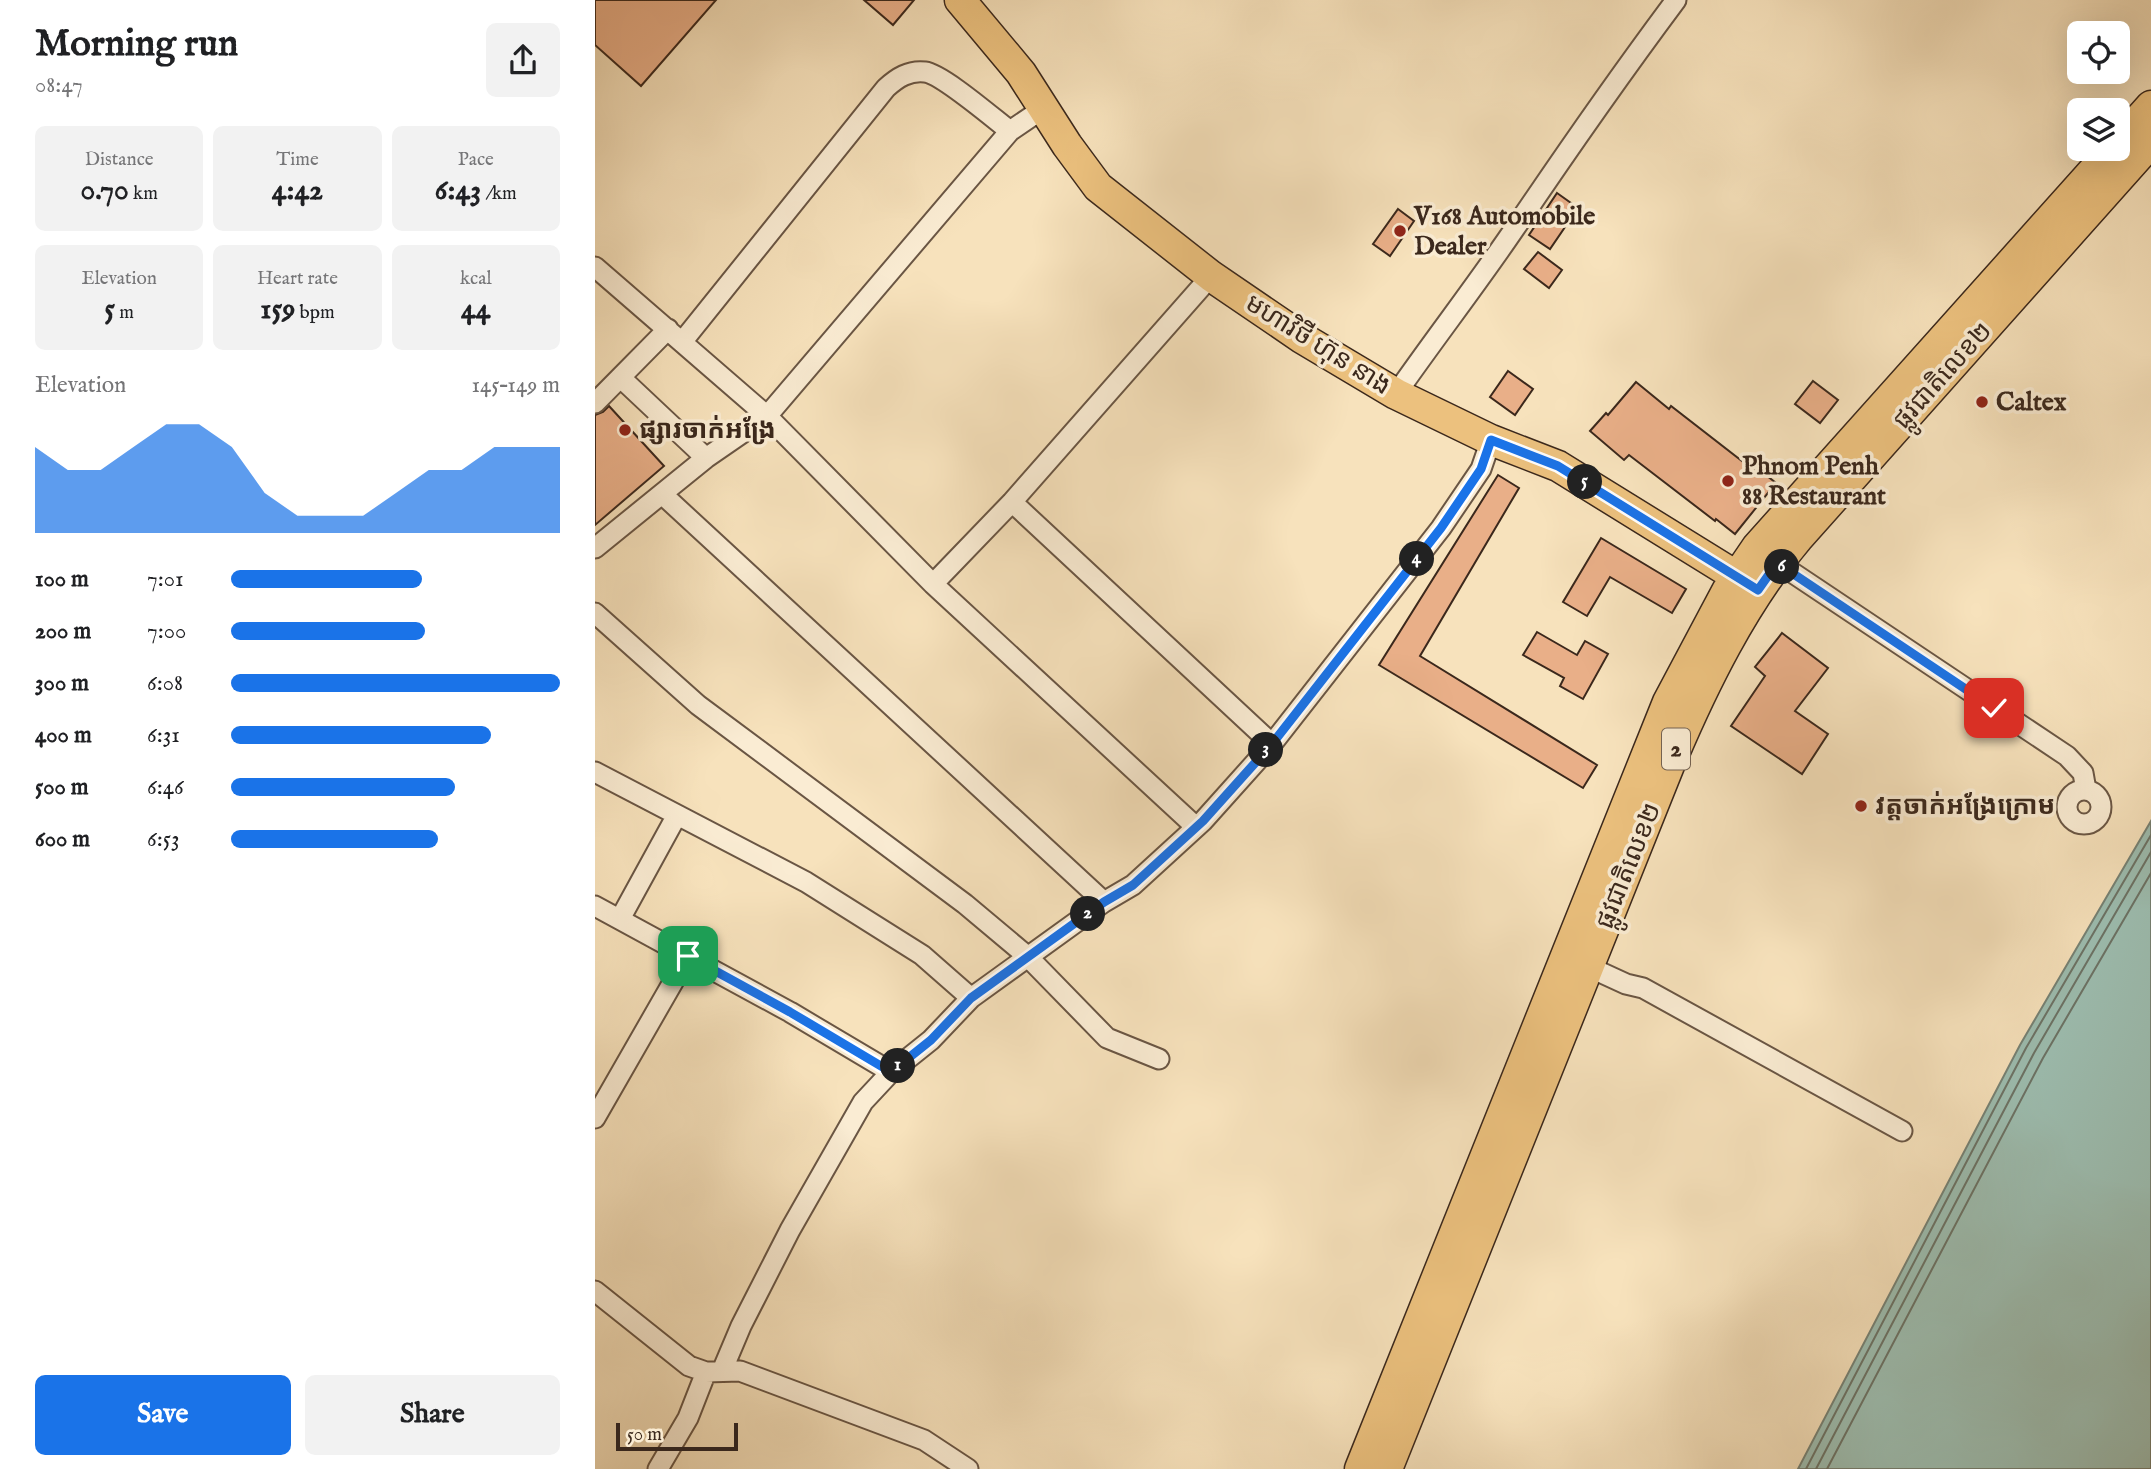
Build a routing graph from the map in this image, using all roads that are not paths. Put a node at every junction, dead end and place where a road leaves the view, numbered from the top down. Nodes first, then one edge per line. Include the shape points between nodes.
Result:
1 (960, 0) edge
2 (1676, 0) edge
3 (2151, 106) edge
4 (1044, 108) junction
5 (2130, 129) edge
6 (1010, 131) junction
7 (2151, 142) edge
8 (2103, 161) edge
9 (595, 267) edge
10 (1211, 276) junction
11 (675, 336) junction
12 (621, 378) junction
13 (1396, 394) junction
14 (595, 403) edge
15 (767, 416) junction
16 (1491, 440) junction
17 (706, 458) junction
18 (662, 494) junction
19 (1012, 502) junction
20 (595, 548) edge
21 (1767, 555) junction
22 (1747, 583) junction
23 (933, 584) junction
24 (595, 613) edge
25 (1272, 744) junction
26 (595, 772) edge
27 (2086, 790) dead end
28 (677, 815) junction
29 (1196, 827) junction
30 (1104, 902) junction
31 (595, 906) edge
32 (620, 919) junction
33 (688, 956) junction
34 (1027, 956) junction
35 (1589, 967) junction
36 (971, 998) junction
37 (1159, 1059) dead end
38 (891, 1072) junction
39 (595, 1118) edge
40 (1902, 1130) dead end
41 (1498, 1160) junction
42 (595, 1291) edge
43 (1425, 1341) junction
44 (714, 1371) junction
45 (658, 1469) edge
46 (968, 1469) edge
47 (1360, 1469) edge
48 (1388, 1469) edge

1 - 4 main road, មហាវិថី ហ៊ុន នាង
2 - 13 street
3 - 5 main road
4 - 6 street
4 - 10 main road, មហាវិថី ហ៊ុន នាង via 1098,187
6 - 11 street via 927,71 897,78
6 - 15 street
7 - 21 main road, ផ្លូវជាតិលេខ២ / 2
8 - 21 main road, ផ្លូវជាតិលេខ២ / 2
9 - 11 street
10 - 13 main road, មហាវិថី ហ៊ុន នាង
10 - 19 street
11 - 12 street
11 - 15 street
12 - 14 street
12 - 17 street
13 - 16 main road, មហាវិថី ហ៊ុន នាង
15 - 17 street
15 - 23 street
16 - 22 main road, មហាវិថី ហ៊ុន នាង via 1558,466
16 - 25 street via 1481,469 1441,528
17 - 18 street
18 - 20 street
18 - 30 street
19 - 23 street
19 - 25 street
21 - 22 main road, ផ្លូវជាតិលេខ២ / 2
21 - 27 street via 2067,756 2083,773
22 - 35 main road, ផ្លូវជាតិលេខ២ / 2
22 - 41 main road, ផ្លូវជាតិលេខ២ / 2 via 1682,671 1668,702
23 - 29 street
24 - 34 street via 698,705 965,904
25 - 29 street
26 - 28 street
28 - 32 street
28 - 36 street via 806,882 922,955
29 - 30 street via 1133,885
30 - 34 street
31 - 32 street
32 - 33 street
33 - 38 street
33 - 39 street
34 - 36 street
34 - 37 street via 1107,1038
35 - 40 street via 1643,988
35 - 41 main road, ផ្លូវជាតិលេខ២ / 2
36 - 38 street via 931,1040
38 - 44 street via 863,1102 841,1137
41 - 43 main road, ផ្លូវជាតិលេខ២ / 2
42 - 44 street via 689,1366
43 - 47 main road, ផ្លូវជាតិលេខ២ / 2
43 - 48 main road, ផ្លូវជាតិលេខ២ / 2
44 - 45 street
44 - 46 street via 740,1371 925,1440

